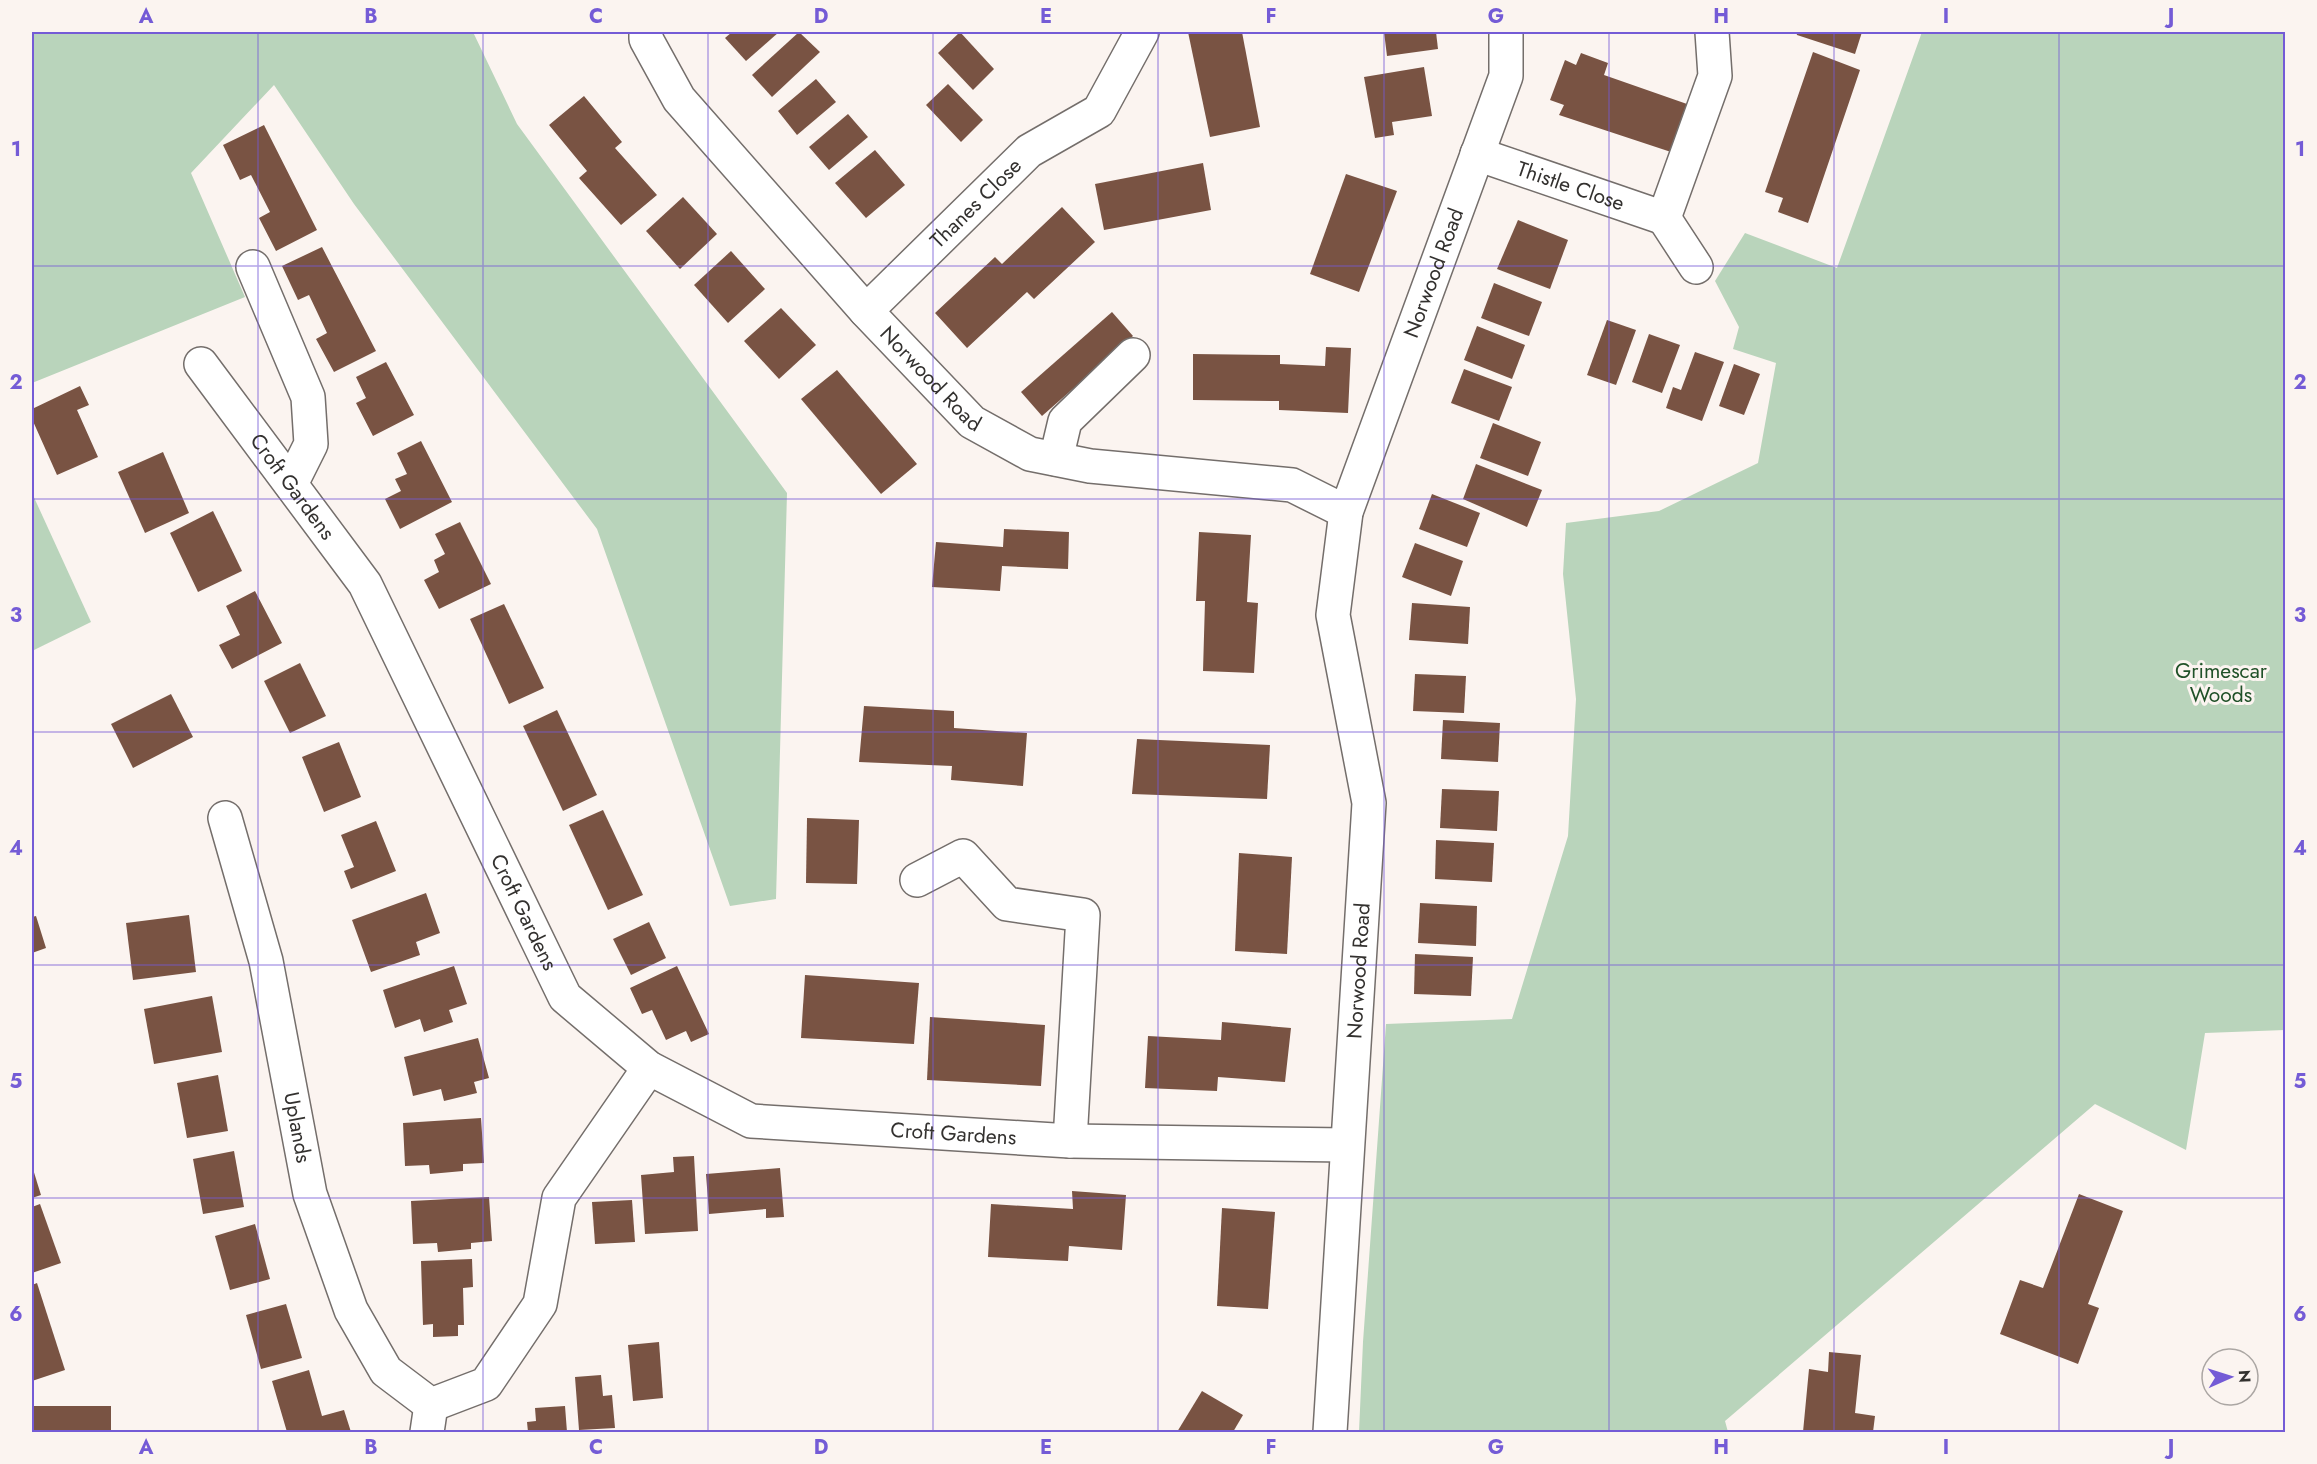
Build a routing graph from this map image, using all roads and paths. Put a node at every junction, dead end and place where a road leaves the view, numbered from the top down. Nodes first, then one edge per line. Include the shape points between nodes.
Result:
1 (1142, 32) edge
2 (1506, 32) edge
3 (1712, 32) edge
4 (638, 34) edge
5 (1477, 154) junction
6 (1664, 218) junction
7 (253, 267) dead end
8 (1696, 267) dead end
9 (866, 311) junction
10 (1133, 356) dead end
11 (201, 364) dead end
12 (1056, 459) junction
13 (291, 484) junction
14 (1346, 512) junction
15 (225, 818) dead end
16 (917, 880) dead end
17 (649, 1068) junction
18 (1070, 1141) junction
19 (1347, 1145) junction
20 (430, 1419) edge
21 (1330, 1432) edge

1 - 9 street, Thanes Close via 1099,111 1029,150
2 - 5 street, Norwood Road via 1506,76
3 - 6 street via 1714,76
4 - 9 street, Norwood Road via 679,99
5 - 6 street, Thistle Close
5 - 14 street, Norwood Road
6 - 8 street
7 - 13 street via 308,397 311,444
9 - 12 street, Norwood Road via 972,422 1030,454
10 - 12 street via 1065,421
11 - 13 street, Croft Gardens
12 - 14 street, Norwood Road via 1090,466 1292,484
13 - 17 street, Croft Gardens via 365,584 565,997
14 - 19 street, Norwood Road via 1333,615 1369,803
15 - 20 street, Uplands via 266,961 314,1205 351,1310 386,1371
16 - 18 street via 963,856 1007,904 1083,915
17 - 18 street, Croft Gardens via 751,1121
17 - 20 street, Uplands via 559,1198 540,1304 486,1384
18 - 19 street, Croft Gardens
19 - 21 street, Norwood Road

